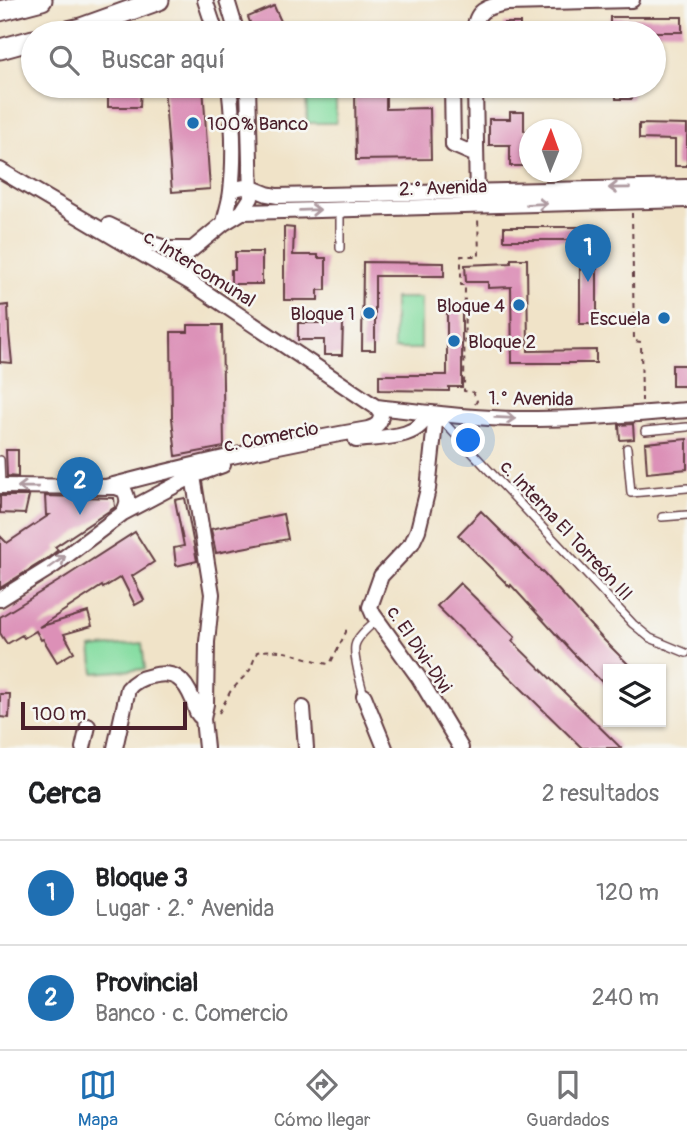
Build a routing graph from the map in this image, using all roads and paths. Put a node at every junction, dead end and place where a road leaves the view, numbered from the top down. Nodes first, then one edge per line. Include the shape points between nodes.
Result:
1 (42, 0) edge
2 (159, 0) edge
3 (205, 0) edge
4 (227, 0) edge
5 (632, 0) edge
6 (0, 11) edge
7 (100, 21) edge
8 (212, 21) edge
9 (233, 21) edge
10 (476, 21) edge
11 (21, 43) edge
12 (0, 49) edge
13 (230, 98) edge
14 (248, 98) edge
15 (452, 98) edge
16 (475, 98) edge
17 (476, 155) junction
18 (0, 168) edge
19 (687, 187) edge
20 (252, 188) junction
21 (231, 193) junction
22 (477, 200) junction
23 (687, 200) edge
24 (632, 201) junction
25 (340, 209) junction
26 (242, 212) junction
27 (223, 223) junction
28 (340, 248) dead end
29 (190, 249) junction
30 (194, 284) junction
31 (376, 407) junction
32 (687, 410) edge
33 (432, 414) junction
34 (642, 414) junction
35 (463, 416) junction
36 (377, 426) junction
37 (687, 428) edge
38 (645, 431) dead end
39 (368, 438) junction
40 (627, 448) dead end
41 (0, 460) edge
42 (193, 476) junction
43 (0, 486) edge
44 (106, 487) junction
45 (687, 488) edge
46 (123, 513) junction
47 (687, 515) edge
48 (662, 517) dead end
49 (0, 599) edge
50 (377, 620) junction
51 (346, 626) dead end
52 (686, 653) edge
53 (364, 696) joint
54 (303, 708) dead end
55 (203, 721) junction
56 (88, 726) dead end
57 (83, 748) edge
58 (115, 748) edge
59 (206, 748) edge
60 (306, 748) edge
61 (385, 748) edge
62 (461, 748) edge

1 - 6 main road
2 - 7 main road
3 - 8 street
4 - 9 street
5 - 10 street via 507,3 487,7
11 - 12 main road
13 - 21 street
14 - 20 street
15 - 17 street via 453,145
16 - 17 street
17 - 22 street
18 - 29 street, c. Intercomunal via 20,174 142,241
18 - 30 street, c. Intercomunal
19 -> 22 street
20 - 21 street via 237,187
20 - 22 street via 277,195
20 - 26 street
21 - 27 street
22 -> 24 street, 2.° Avenida
22 - 25 street, 2.° Avenida
22 - 35 path via 479,256 461,257 464,391 473,391 477,401
23 - 24 street, 2.° Avenida
24 - 34 path via 635,341 640,342
26 -> 25 street, 2.° Avenida
25 - 28 lane
26 - 27 street, 2.° Avenida
27 - 29 street, 2.° Avenida
29 - 30 street via 182,268
30 - 31 street, c. Intercomunal
31 - 33 street, 1.° Avenida
31 - 36 street via 381,414
32 - 34 street, 1.° Avenida
33 - 35 street, 1.° Avenida
33 - 39 street, c. Comercio via 418,428 403,434
33 - 50 street, c. El Divi-Divi via 428,489 418,530 379,580 370,607
33 - 52 lane, c. Interna El Torreón III via 633,624 650,638
35 -> 34 street, 1.° Avenida via 534,419
36 - 39 street
36 - 44 street via 195,463
37 - 38 lane
39 - 42 street, c. Comercio via 289,449
40 - 45 lane via 631,493
41 - 43 lane
42 - 46 street, c. Comercio
42 - 55 street via 212,594
44 -> 43 street
44 - 46 street via 124,490 128,500
49 -> 46 street, c. Comercio
47 - 48 lane
50 - 53 lane via 355,646
50 - 62 street, c. El Divi-Divi
51 - 55 path via 328,664 284,652 260,651 217,715
53 - 61 street
54 - 60 street
55 - 58 street via 180,678 143,677 128,689
55 - 59 street
56 - 57 street

